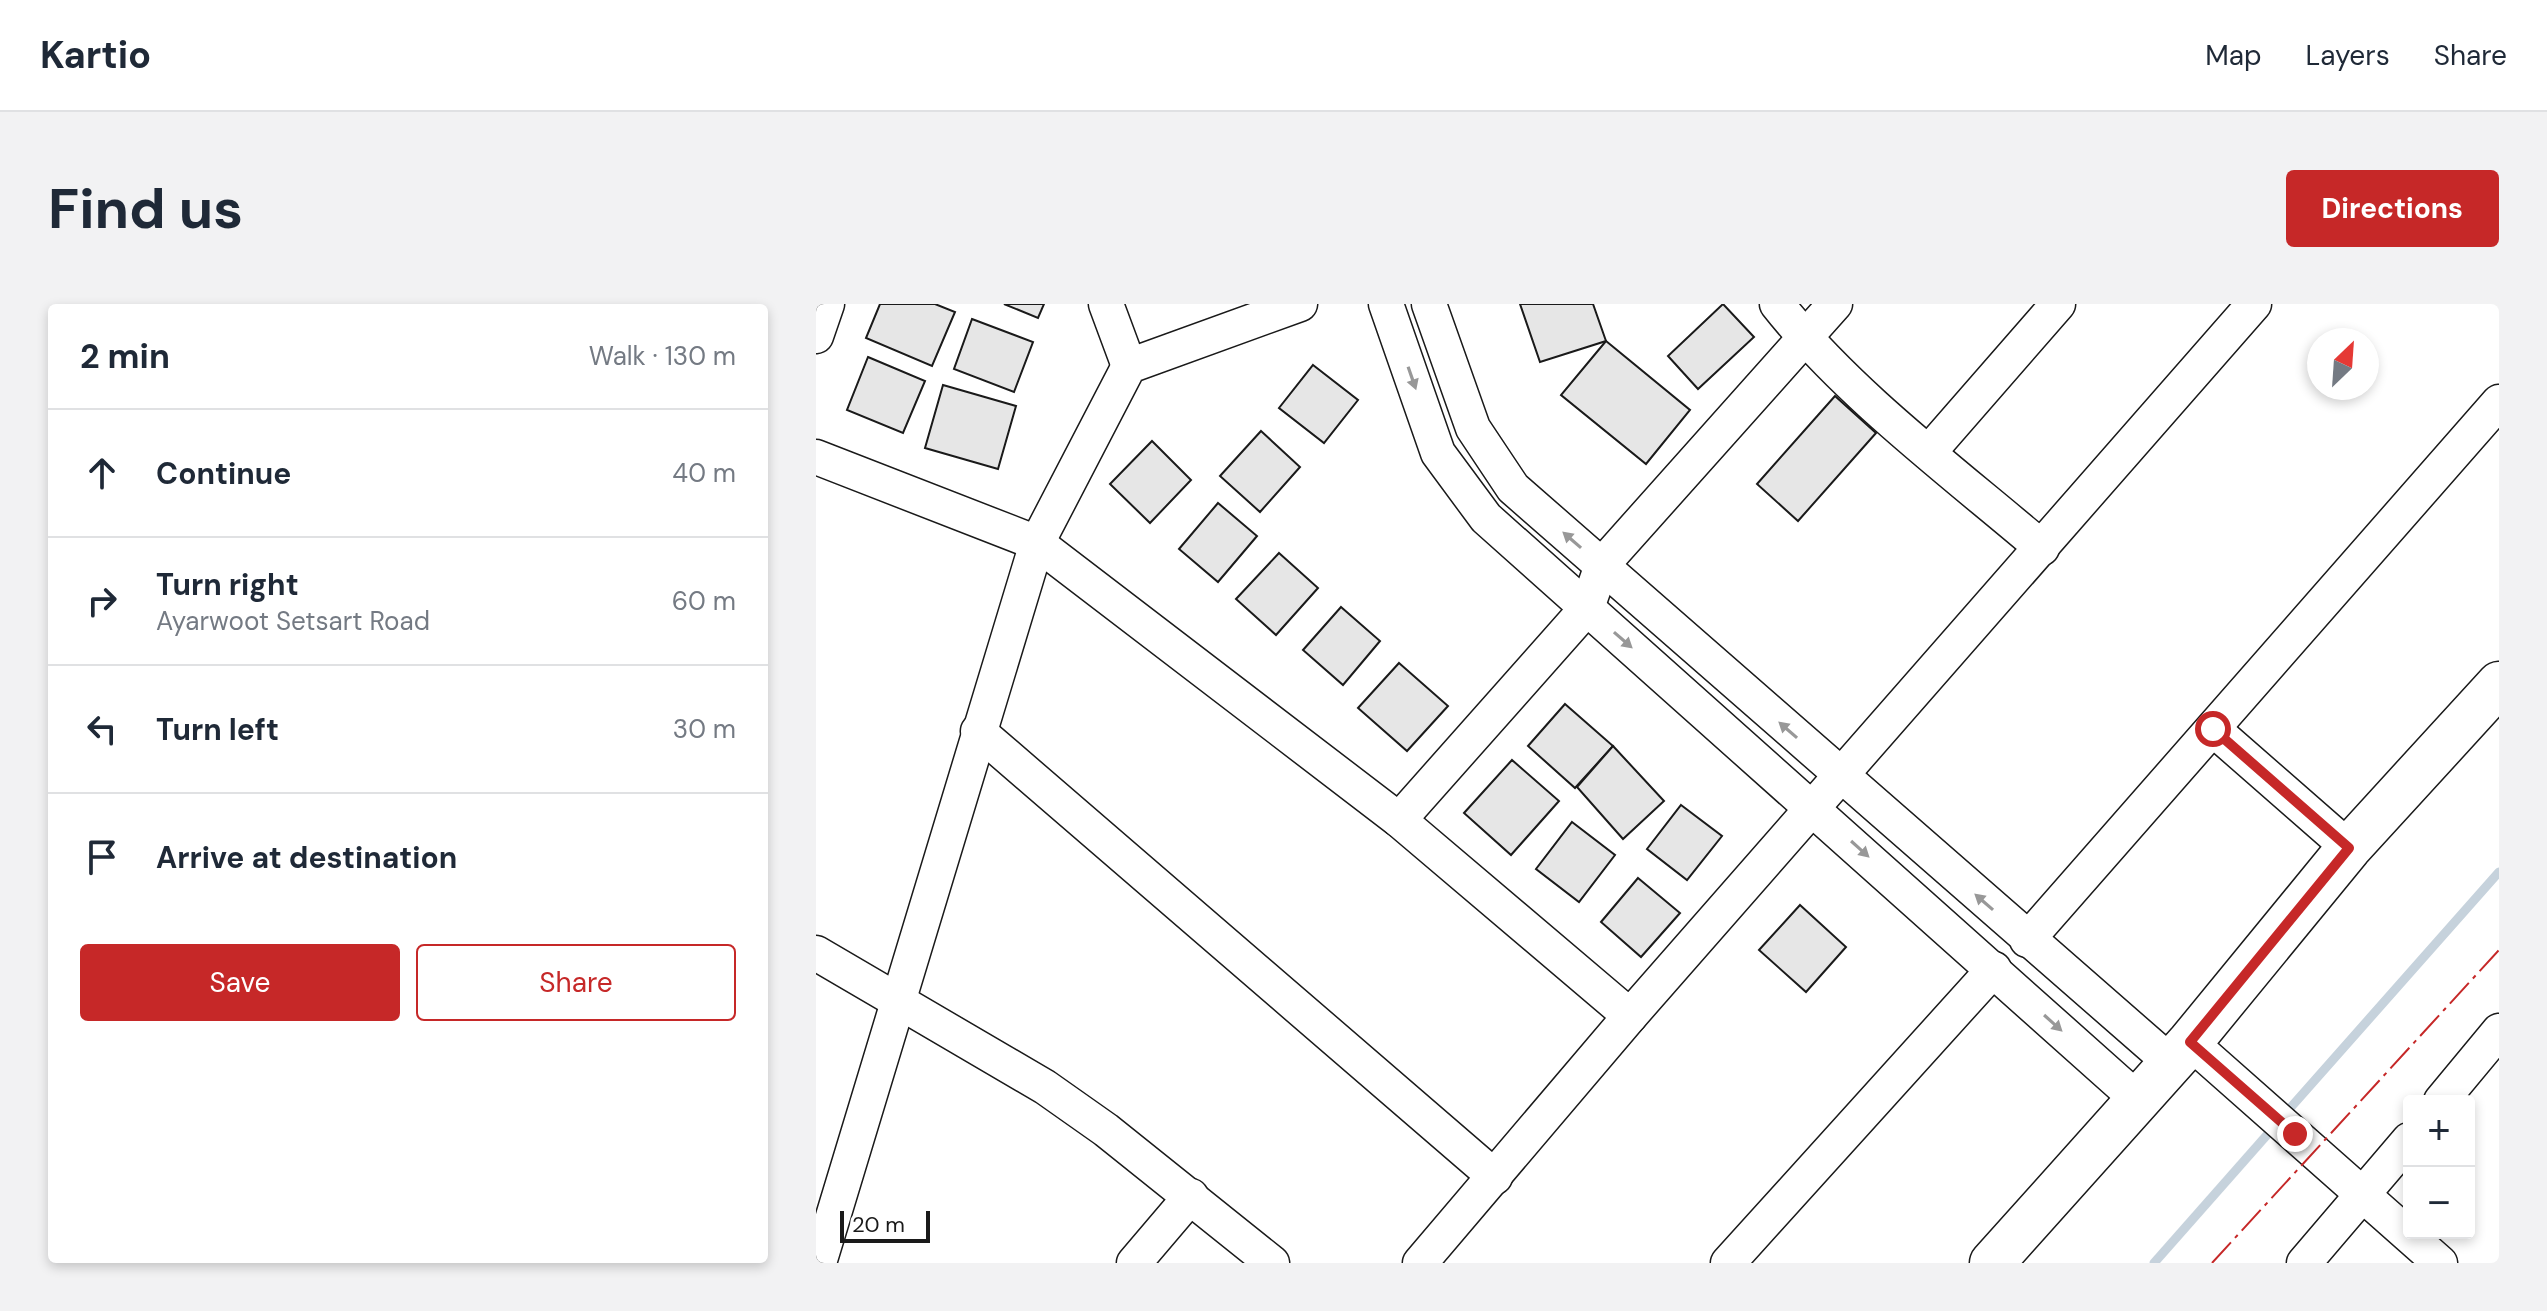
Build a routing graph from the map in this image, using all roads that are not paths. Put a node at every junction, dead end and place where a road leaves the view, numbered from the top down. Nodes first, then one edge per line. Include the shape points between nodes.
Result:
1 (827, 304) edge
2 (1106, 304) edge
3 (1300, 304) edge
4 (1386, 304) edge
5 (1429, 304) edge
6 (1777, 304) edge
7 (1835, 304) edge
8 (2058, 304) edge
9 (2254, 304) edge
10 (816, 336) edge
11 (1805, 340) junction
12 (1129, 366) junction
13 (2499, 402) edge
14 (1929, 452) junction
15 (816, 457) edge
16 (1037, 543) junction
17 (2042, 548) junction
18 (1602, 565) junction
19 (1587, 608) junction
20 (2499, 684) edge
21 (2213, 729) junction
22 (978, 731) junction
23 (1841, 776) junction
24 (1814, 807) junction
25 (1399, 820) junction
26 (2349, 848) junction
27 (2027, 940) junction
28 (816, 953) edge
29 (1994, 969) junction
30 (899, 998) junction
31 (1630, 1016) junction
32 (2499, 1031) edge
33 (2180, 1052) junction
34 (2446, 1095) edge
35 (2136, 1098) junction
36 (2403, 1147) edge
37 (1495, 1177) junction
38 (2363, 1195) junction
39 (1191, 1196) junction
40 (819, 1263) edge
41 (1134, 1263) edge
42 (1272, 1263) edge
43 (1420, 1263) edge
44 (1728, 1263) edge
45 (1992, 1263) edge
46 (2304, 1263) edge
47 (2440, 1263) edge

1 - 10 street
2 - 12 street
3 - 12 street
4 -> 19 street via 1438,453 1486,518
18 -> 5 street via 1513,488 1473,428
6 - 11 street
7 - 11 street
8 - 14 street
9 - 17 street
11 - 14 street
11 - 18 street
12 - 16 street
13 - 21 street
14 - 17 street
15 - 16 street
16 - 22 street
16 - 25 street
17 - 23 street
18 - 19 street
23 -> 18 street
19 -> 24 street
19 - 25 street
20 - 26 main road
21 - 26 street
21 - 27 street
22 - 30 street
22 - 37 street
23 - 24 street
27 -> 23 street
24 -> 29 street
24 - 31 street
25 - 31 street
26 - 33 main road
27 - 33 street
28 - 30 street
29 -> 35 street
29 - 44 street
30 - 39 street via 1045,1087
30 - 40 street
31 - 37 street
32 - 34 street
33 - 35 main road
33 - 38 street via 2264,1107
35 - 45 main road
36 - 38 street
37 - 43 street
38 - 46 street
38 - 47 street
39 - 41 street
39 - 42 street

